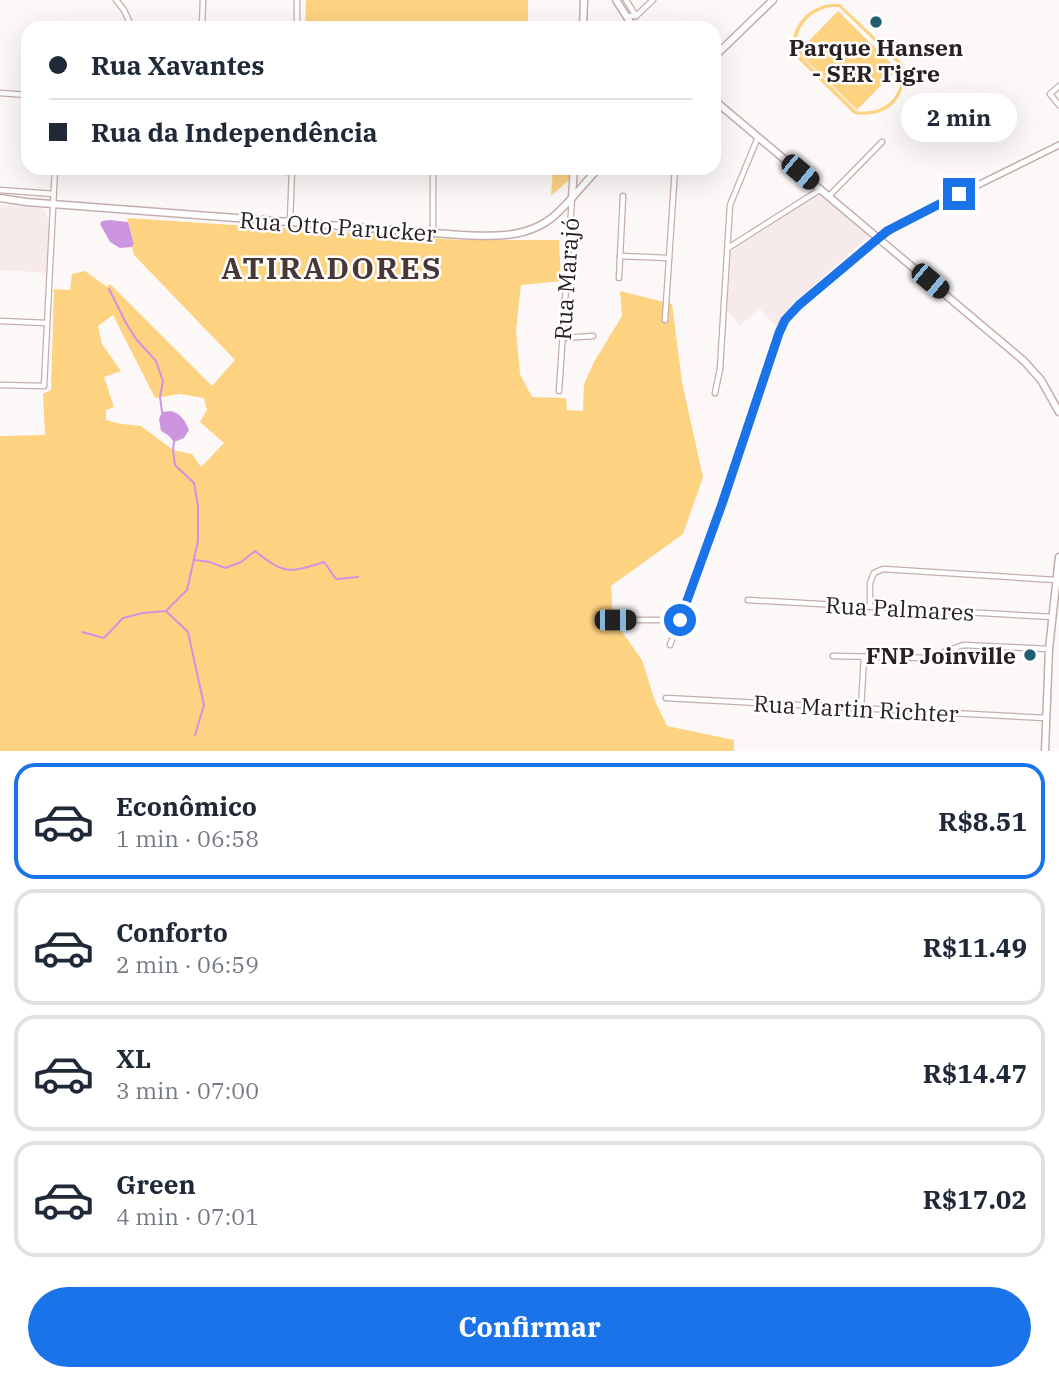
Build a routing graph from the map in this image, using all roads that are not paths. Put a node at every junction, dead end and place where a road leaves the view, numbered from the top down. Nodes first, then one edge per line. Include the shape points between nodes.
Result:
1 (116, 0) edge
2 (203, 0) edge
3 (297, 0) edge
4 (584, 0) edge
5 (616, 0) edge
6 (626, 0) edge
7 (653, 0) edge
8 (773, 0) edge
9 (625, 16) junction
10 (636, 16) junction
11 (129, 21) edge
12 (202, 21) edge
13 (297, 21) edge
14 (583, 21) edge
15 (629, 21) edge
16 (721, 50) edge
17 (1059, 86) edge
18 (0, 93) edge
19 (21, 94) edge
20 (1059, 105) edge
21 (721, 106) edge
22 (758, 136) junction
23 (882, 142) dead end
24 (1059, 145) edge
25 (55, 175) edge
26 (292, 175) edge
27 (433, 175) edge
28 (574, 175) edge
29 (578, 175) edge
30 (675, 175) edge
31 (590, 177) joint
32 (0, 190) edge
33 (821, 190) junction
34 (54, 194) junction
35 (623, 196) dead end
36 (829, 196) junction
37 (572, 197) junction
38 (0, 198) edge
39 (53, 204) junction
40 (290, 222) junction
41 (433, 233) junction
42 (879, 237) junction
43 (727, 248) junction
44 (620, 256) junction
45 (669, 258) junction
46 (619, 278) dead end
47 (665, 320) dead end
48 (0, 321) edge
49 (47, 323) junction
50 (593, 336) dead end
51 (563, 338) junction
52 (0, 385) edge
53 (559, 391) dead end
54 (715, 393) dead end
55 (1059, 411) edge
56 (1059, 557) edge
57 (1056, 580) junction
58 (748, 600) dead end
59 (870, 607) junction
60 (1056, 607) edge
61 (1052, 617) junction
62 (615, 620) dead end
63 (680, 620) junction
64 (670, 645) dead end
65 (1049, 649) junction
66 (833, 656) dead end
67 (864, 657) junction
68 (666, 698) dead end
69 (861, 708) junction
70 (1046, 718) junction
71 (1045, 751) edge

1 - 11 street
2 - 12 street
3 - 13 street
4 - 14 main road
5 - 9 main road
6 - 10 street
7 - 10 street
8 - 16 main road
9 - 10 street
9 - 15 main road
17 - 20 street via 1050,94
18 - 19 street
21 - 22 main road
22 - 33 main road
22 - 43 street via 732,198
23 - 36 street
24 - 42 street
25 - 34 street
26 - 40 street
27 - 41 street
28 - 37 main road, Rua Marajó
29 - 31 main road via 580,179
30 - 45 street
31 - 37 main road, Rua Otto Parucker
32 - 34 street
33 - 36 main road
33 - 43 street
34 - 39 street
35 - 44 street
36 - 42 main road
37 - 41 main road, Rua Otto Parucker via 548,221 526,231
37 - 51 street, Rua Marajó
38 - 39 main road, Rua Otto Parucker
39 - 40 main road, Rua Otto Parucker
39 - 49 street
40 - 41 main road, Rua Otto Parucker
42 - 55 main road via 1024,361
42 - 63 street via 799,305 782,326
43 - 54 street
44 - 45 street
44 - 46 street
45 - 47 street
48 - 49 street
49 - 52 street via 44,386
50 - 51 street
51 - 53 street, Rua Marajó
56 - 57 main road
57 - 59 street via 883,569 874,573 870,583
57 - 60 main road
58 - 59 street, Rua Palmares
59 - 61 street, Rua Palmares
60 - 61 main road
61 - 65 main road
62 - 63 street
63 - 64 street
65 - 67 street via 963,645 929,658
65 - 70 main road
66 - 67 street
67 - 69 street
68 - 69 street, Rua Martin Richter
69 - 70 street, Rua Martin Richter
70 - 71 main road

